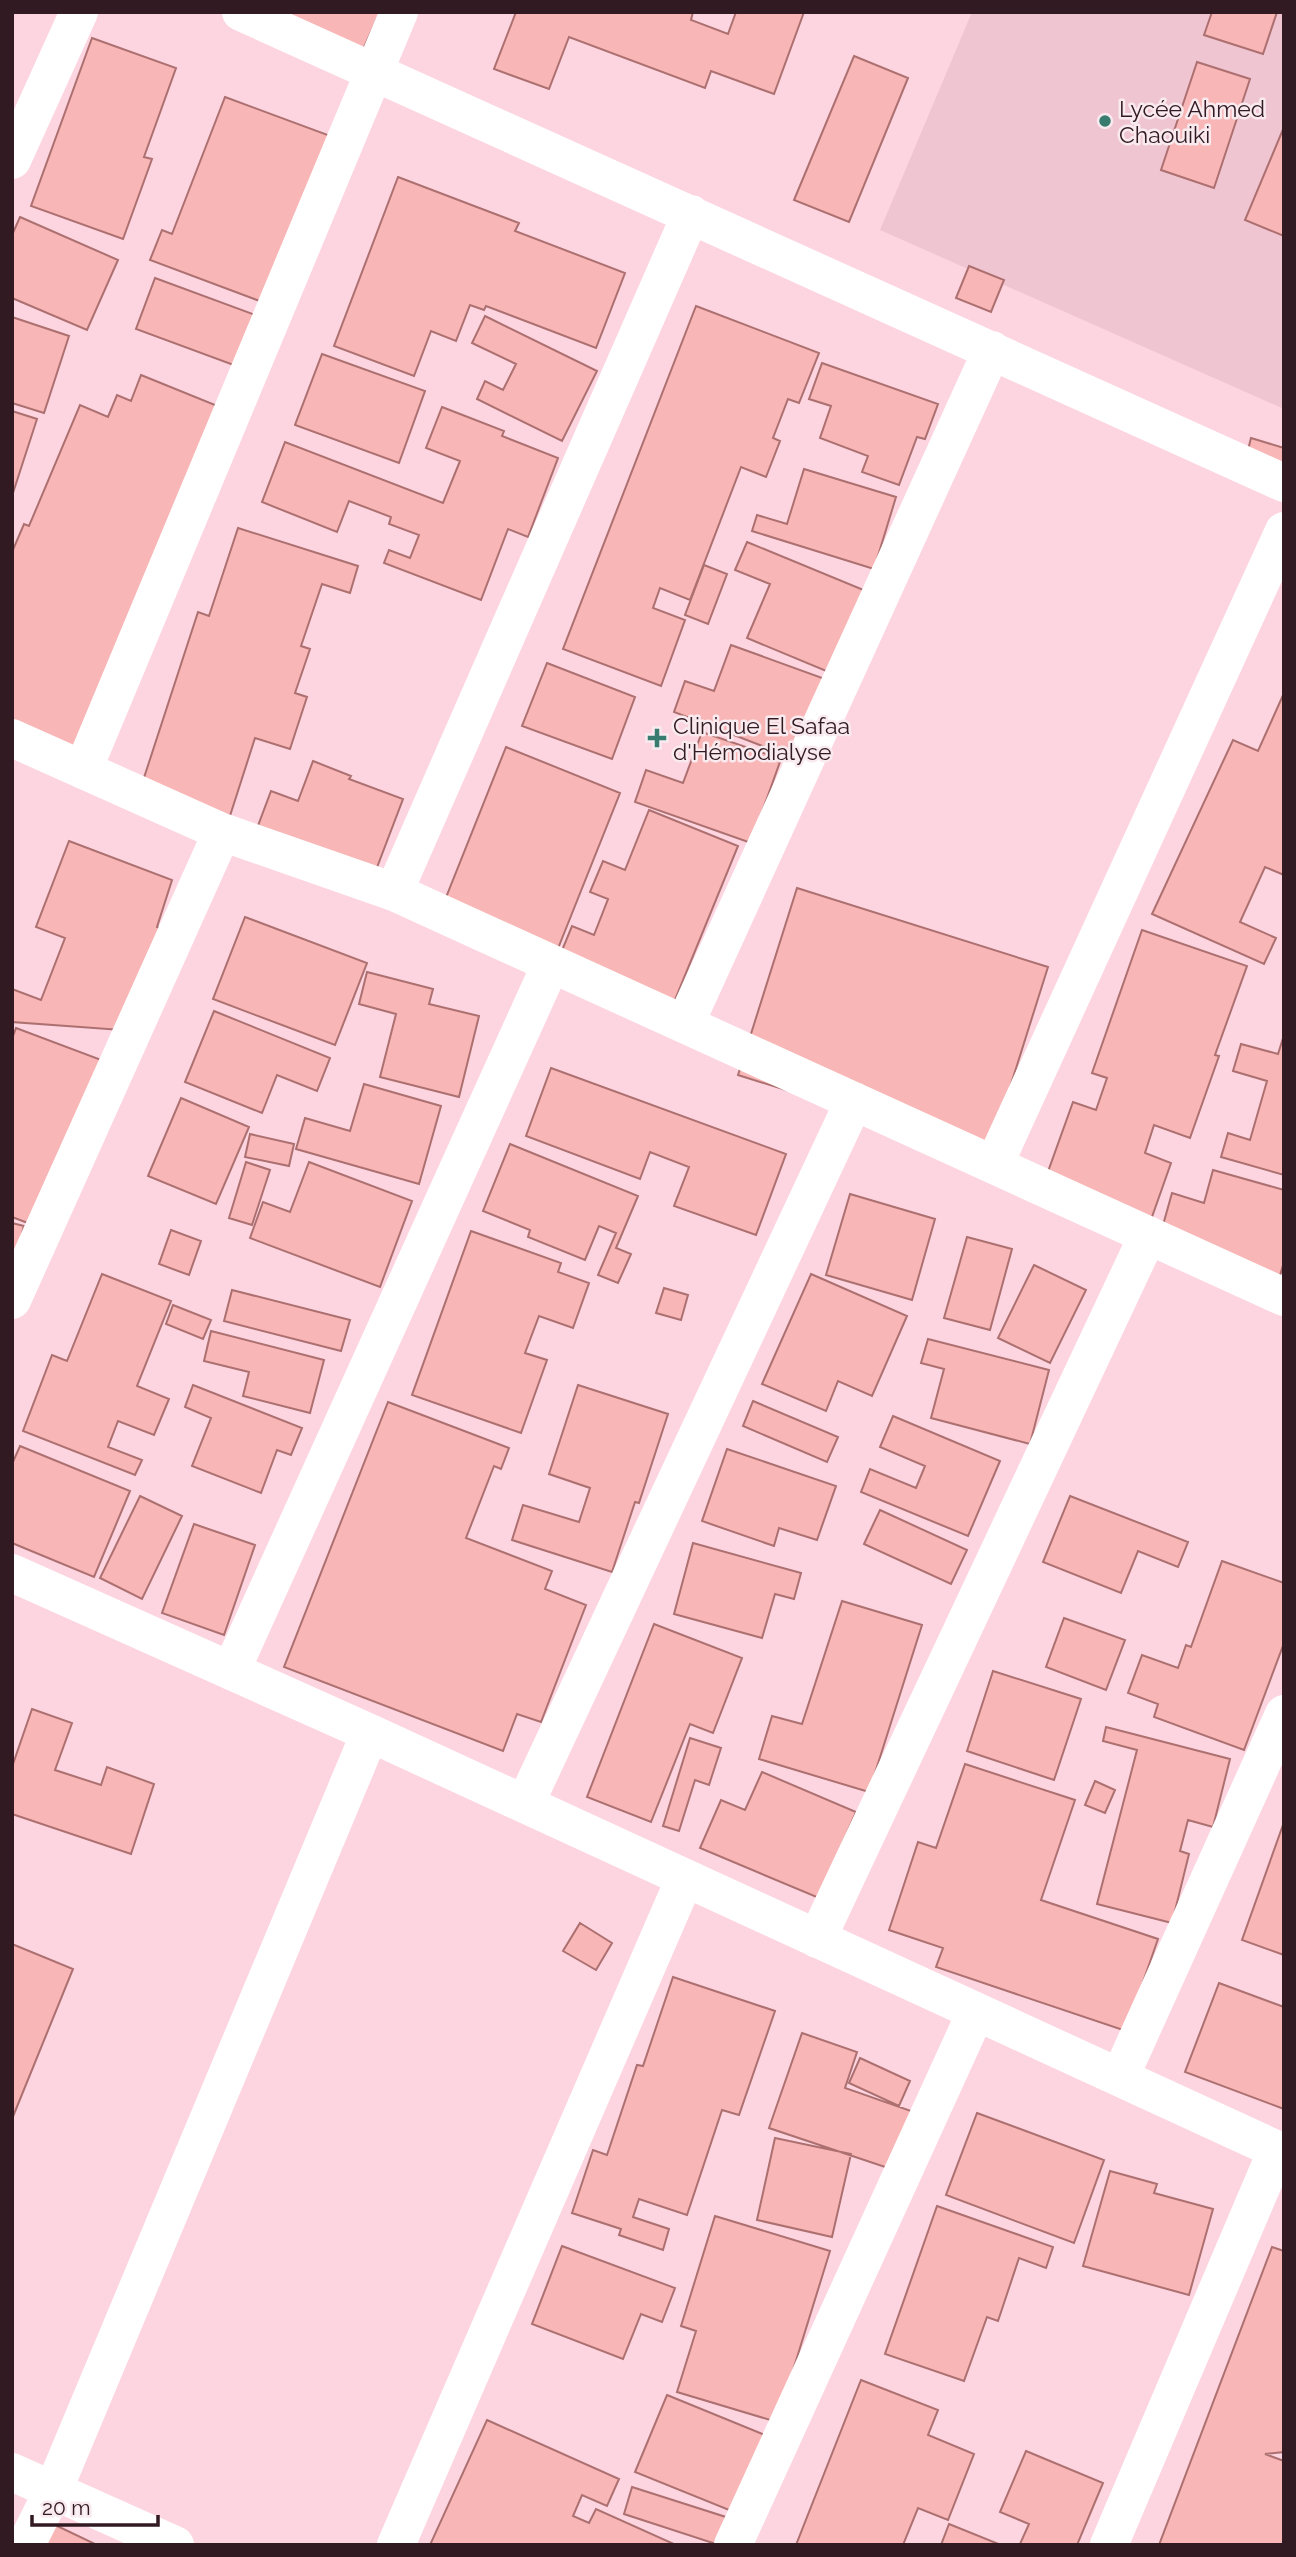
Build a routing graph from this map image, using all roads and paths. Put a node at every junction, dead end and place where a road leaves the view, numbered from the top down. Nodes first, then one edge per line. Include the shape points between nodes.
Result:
1 (79, 12) edge
2 (240, 12) edge
3 (398, 12) edge
4 (374, 72) junction
5 (12, 160) edge
6 (691, 214) junction
7 (992, 350) junction
8 (1284, 482) edge
9 (1284, 531) edge
10 (12, 738) edge
11 (83, 770) junction
12 (222, 832) junction
13 (394, 892) junction
14 (551, 964) junction
15 (685, 1024) junction
16 (854, 1101) junction
17 (994, 1165) junction
18 (1148, 1235) junction
19 (1284, 1297) edge
20 (12, 1300) edge
21 (12, 1573) edge
22 (231, 1671) junction
23 (1284, 1714) edge
24 (370, 1733) junction
25 (525, 1804) junction
26 (685, 1878) junction
27 (817, 1939) junction
28 (976, 2012) junction
29 (1120, 2077) junction
30 (1280, 2151) edge
31 (12, 2472) edge
32 (54, 2491) junction
33 (26, 2545) edge
34 (175, 2545) edge
35 (396, 2545) edge
36 (733, 2545) edge
37 (1109, 2545) edge

1 - 5 street
2 - 4 street
3 - 4 street
4 - 6 street
4 - 11 street
6 - 7 street
6 - 13 street
7 - 8 street
7 - 15 street
9 - 17 street
10 - 11 street
11 - 12 street
12 - 13 street
12 - 20 street
13 - 14 street
14 - 15 street
14 - 22 street
15 - 16 street
16 - 17 street
16 - 25 street
17 - 18 street
18 - 19 street
18 - 27 street
21 - 22 street
22 - 24 street
23 - 29 street
24 - 25 street
24 - 32 street
25 - 26 street
26 - 27 street
26 - 35 street
27 - 28 street
28 - 29 street
28 - 36 street
29 - 30 street
30 - 37 street
31 - 32 street
32 - 33 street
32 - 34 street

